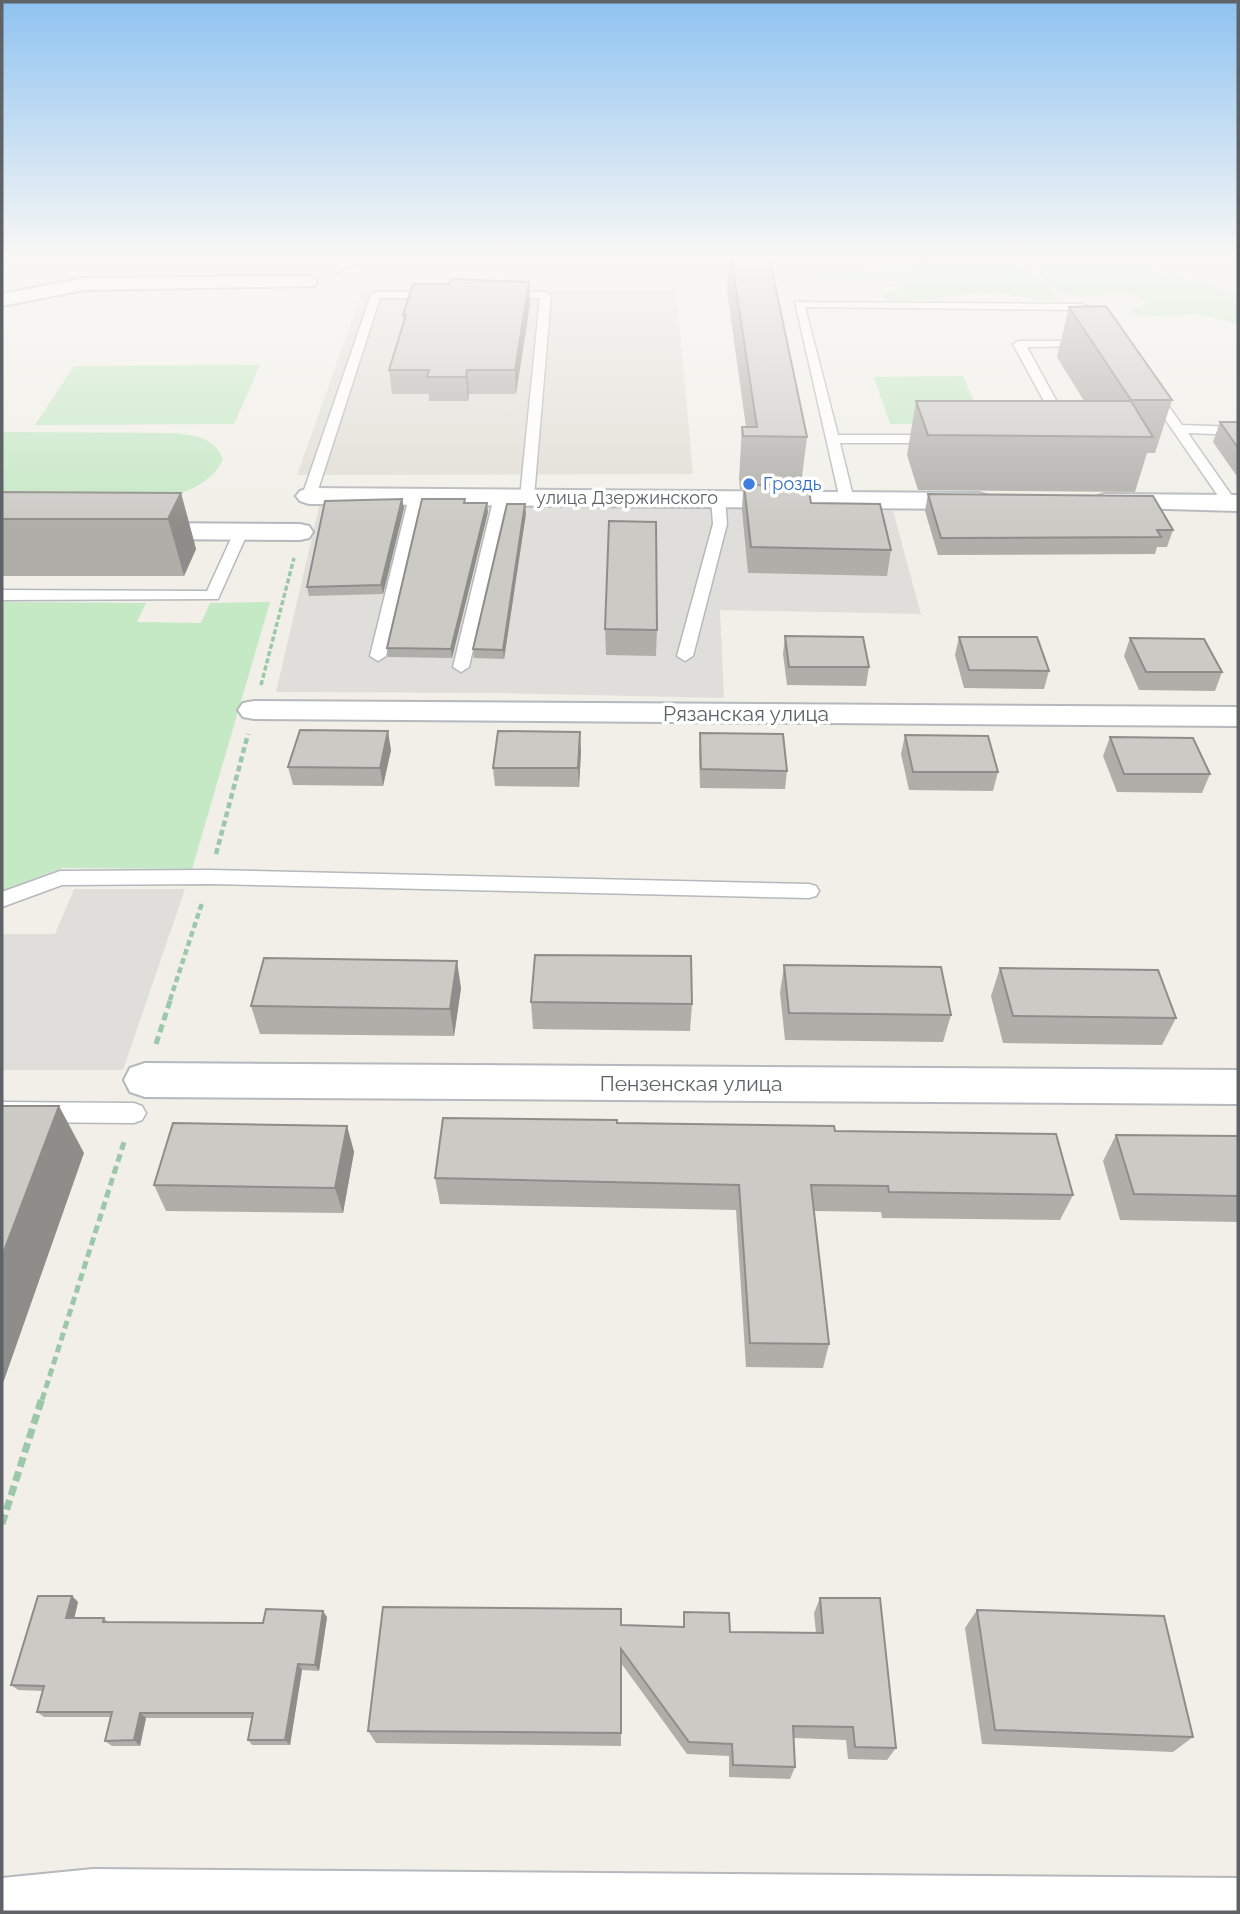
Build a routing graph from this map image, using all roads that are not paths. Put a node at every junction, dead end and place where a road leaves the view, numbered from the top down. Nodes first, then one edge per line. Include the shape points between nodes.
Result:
1 (359, 345) edge
2 (541, 345) edge
3 (809, 345) edge
4 (1020, 345) edge
5 (1142, 376) edge
6 (1178, 429) junction
7 (1238, 430) edge
8 (832, 439) junction
9 (951, 439) edge
10 (1058, 439) edge
11 (309, 496) joint
12 (416, 496) junction
13 (501, 497) junction
14 (527, 498) junction
15 (718, 498) junction
16 (847, 500) junction
17 (997, 501) edge
18 (1080, 502) edge
19 (1234, 503) edge
20 (121, 531) edge
21 (241, 532) junction
22 (300, 532) dead end
23 (2, 595) edge
24 (378, 656) dead end
25 (685, 656) dead end
26 (461, 667) dead end
27 (254, 710) dead end
28 (1238, 717) edge
29 (809, 891) dead end
30 (2, 900) edge
31 (1238, 1087) edge
32 (139, 1096) joint
33 (2, 1112) edge
34 (97, 1907) edge
35 (2, 1911) edge
36 (1238, 1911) edge

1 - 11 lane
2 - 14 lane
3 - 8 lane
4 - 10 lane via 1071,439
5 - 6 lane
6 - 7 lane
6 - 19 lane
8 - 9 lane
8 - 16 lane
11 - 12 street, улица Дзержинского
12 - 13 street, улица Дзержинского
12 - 24 lane
13 - 14 street, улица Дзержинского
13 - 26 lane
14 - 15 street, улица Дзержинского
15 - 16 street, улица Дзержинского
15 - 25 lane via 720,524
16 - 17 street, улица Дзержинского
18 - 19 street
20 - 21 street
21 - 22 street
21 - 23 lane via 213,596
27 - 28 street, Рязанская улица
29 - 30 lane via 210,877 60,878
31 - 32 street, Пензенская улица
32 - 33 lane
34 - 35 street
34 - 36 street

